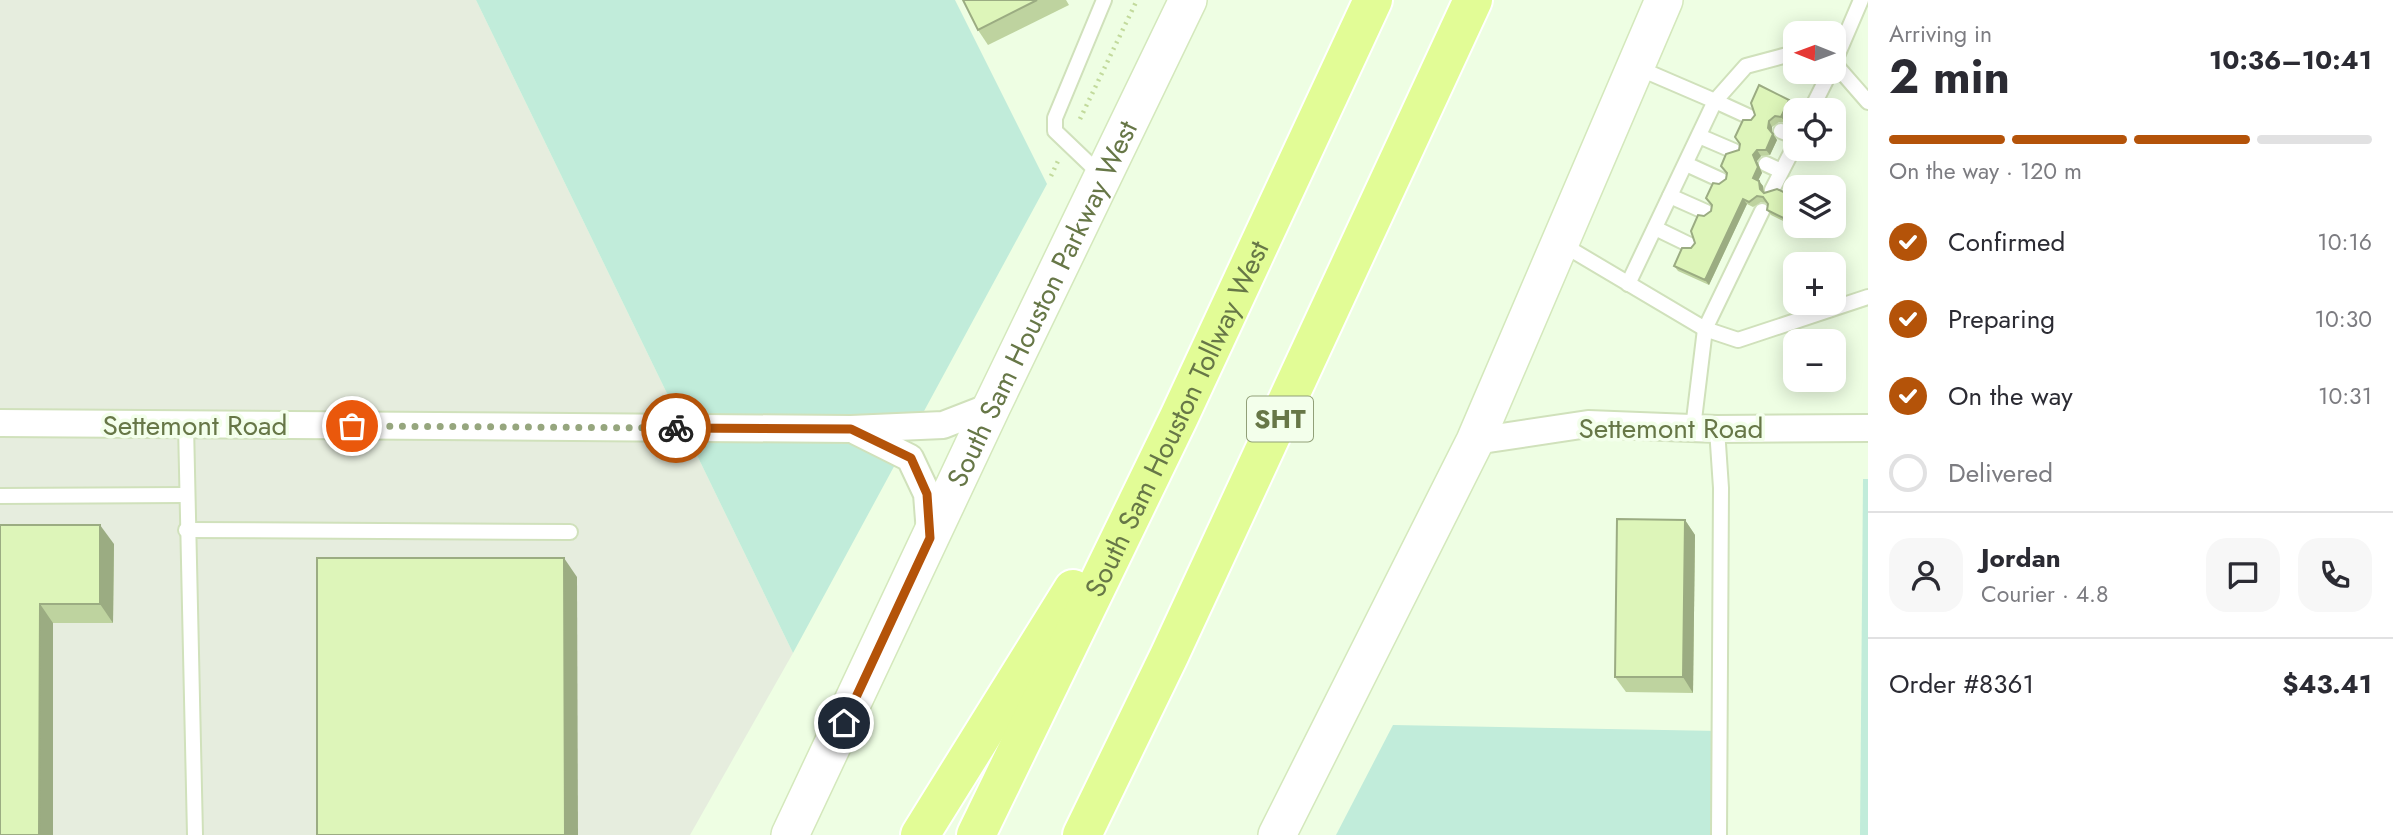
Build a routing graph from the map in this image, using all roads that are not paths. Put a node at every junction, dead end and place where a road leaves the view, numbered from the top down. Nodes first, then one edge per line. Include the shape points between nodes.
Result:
1 (1104, 0) edge
2 (1188, 0) edge
3 (1373, 0) edge
4 (1474, 0) edge
5 (1861, 0) edge
6 (1658, 7) edge
7 (1846, 35) edge
8 (1783, 56) edge
9 (1634, 67) junction
10 (1846, 77) edge
11 (1715, 101) junction
12 (1868, 102) edge
13 (1750, 117) edge
14 (1699, 136) junction
15 (1734, 151) edge
16 (1786, 161) edge
17 (1686, 164) junction
18 (1766, 164) dead end
19 (1781, 171) junction
20 (1103, 177) junction
21 (1721, 180) edge
22 (1772, 190) edge
23 (1670, 196) junction
24 (1762, 211) dead end
25 (1706, 212) edge
26 (1736, 226) edge
27 (1655, 228) junction
28 (1751, 233) junction
29 (1559, 243) junction
30 (1690, 246) edge
31 (1721, 260) edge
32 (1735, 267) junction
33 (1628, 284) junction
34 (1868, 297) edge
35 (1705, 329) junction
36 (992, 406) junction
37 (1179, 417) junction
38 (0, 424) edge
39 (186, 425) junction
40 (1868, 428) edge
41 (851, 429) junction
42 (1705, 429) junction
43 (1475, 440) junction
44 (186, 495) junction
45 (0, 496) edge
46 (186, 530) junction
47 (570, 532) dead end
48 (930, 538) junction
49 (195, 835) edge
50 (790, 835) edge
51 (920, 835) edge
52 (976, 835) edge
53 (1082, 835) edge
54 (1277, 835) edge
55 (1719, 835) edge

1 - 20 lane via 1055,118 1055,131
2 - 20 main road, South Sam Houston Parkway West
3 - 37 highway, South Sam Houston Tollway West
4 - 53 highway, SHT
5 - 7 lane
6 - 9 main road
8 - 11 lane via 1746,66
9 - 11 lane
9 - 29 main road
10 - 12 lane
11 - 13 lane
11 - 14 lane
14 - 15 lane
14 - 17 lane
16 - 19 lane
17 - 21 lane
17 - 23 lane
18 - 19 lane
19 - 22 lane
20 - 36 main road, South Sam Houston Parkway West
23 - 25 lane
23 - 27 lane
24 - 28 lane
26 - 28 lane
27 - 30 lane
27 - 33 lane
28 - 32 lane
29 - 33 lane
29 - 43 main road
31 - 32 lane
32 - 35 lane
33 - 35 lane
34 - 35 lane via 1738,340
35 - 42 lane
36 - 41 street, Settemont Road via 943,425
36 - 48 main road, South Sam Houston Parkway West
37 - 51 highway
37 - 52 highway, South Sam Houston Tollway West
38 - 39 street, Settemont Road
39 - 41 street, Settemont Road
39 - 44 lane
40 - 42 street, Settemont Road
41 - 48 street, Settemont Road via 911,458 927,494
42 - 43 street, Settemont Road via 1588,424
42 - 55 lane via 1721,488
43 - 54 main road
44 - 45 lane
44 - 46 lane
46 - 47 lane
46 - 49 lane
48 - 50 main road, South Sam Houston Parkway West

